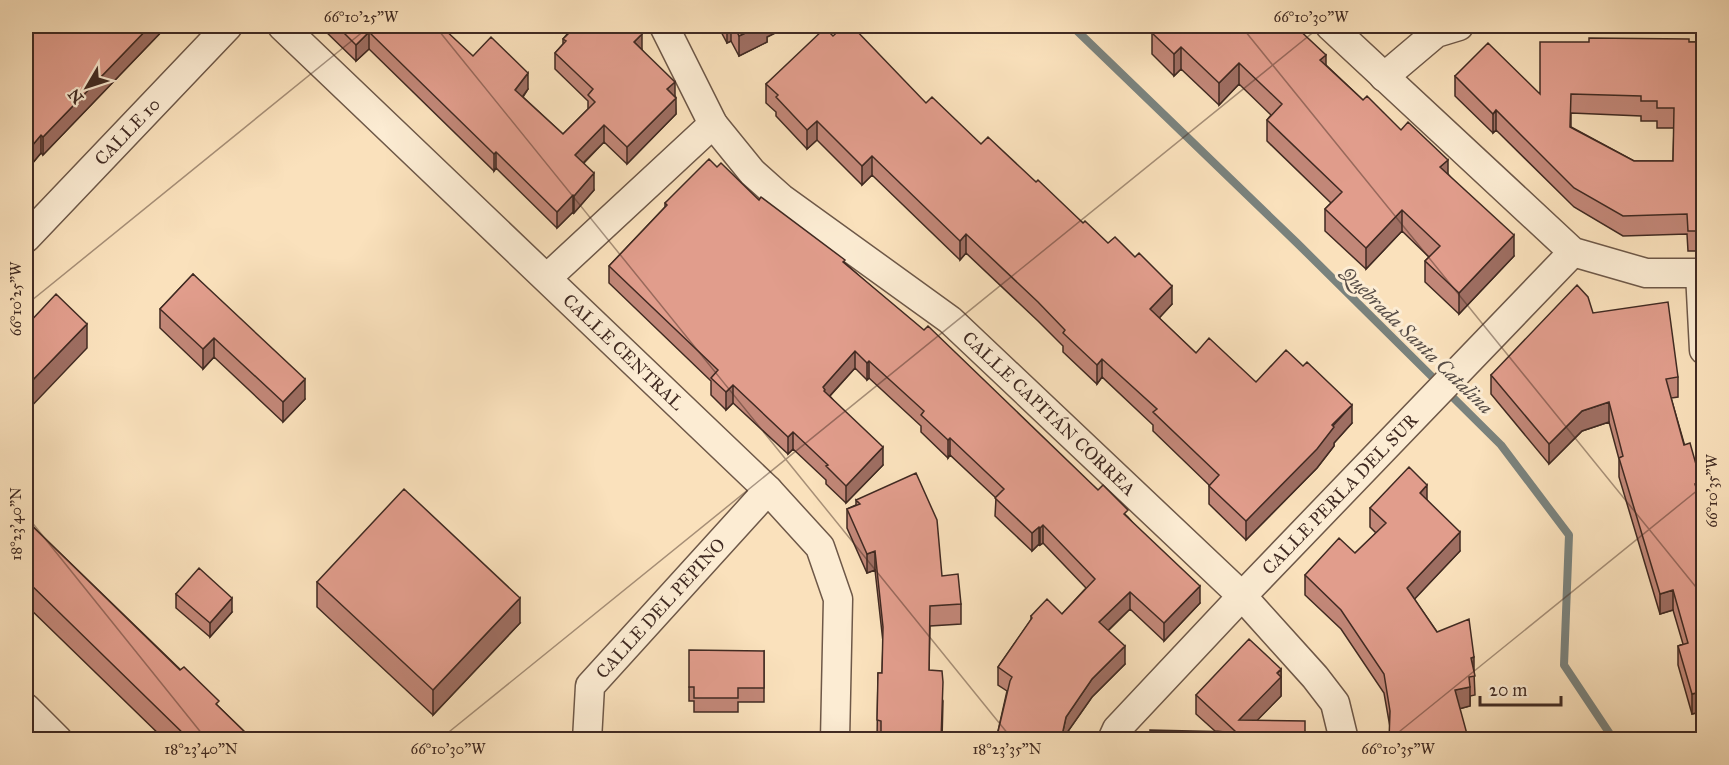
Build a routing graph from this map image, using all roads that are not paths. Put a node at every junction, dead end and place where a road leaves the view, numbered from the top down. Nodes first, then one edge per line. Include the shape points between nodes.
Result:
1 (228, 26) edge
2 (282, 26) edge
3 (664, 26) edge
4 (1330, 26) edge
5 (1459, 26) edge
6 (1384, 77) junction
7 (713, 124) junction
8 (26, 238) edge
9 (1573, 252) junction
10 (1702, 273) edge
11 (547, 278) junction
12 (1704, 350) edge
13 (768, 490) junction
14 (1242, 596) junction
15 (587, 740) edge
16 (835, 740) edge
17 (1112, 740) edge
18 (1344, 740) edge

1 - 8 street, CALLE 10
2 - 11 street, CALLE CENTRAL
3 - 7 street, CALLE CAPITÁN CORREA
4 - 6 street
5 - 6 street via 1436,33
6 - 9 street
7 - 11 street
7 - 14 street, CALLE CAPITÁN CORREA via 752,172 782,198 950,320
9 - 10 street via 1646,273
9 - 14 street, CALLE PERLA DEL SUR
10 - 12 street
11 - 13 street, CALLE CENTRAL
13 - 15 street, CALLE DEL PEPINO via 590,686
13 - 16 street, CALLE CENTRAL via 820,548 838,599
14 - 17 street, CALLE PERLA DEL SUR via 1117,729
14 - 18 street, CALLE CAPITÁN CORREA via 1335,703

